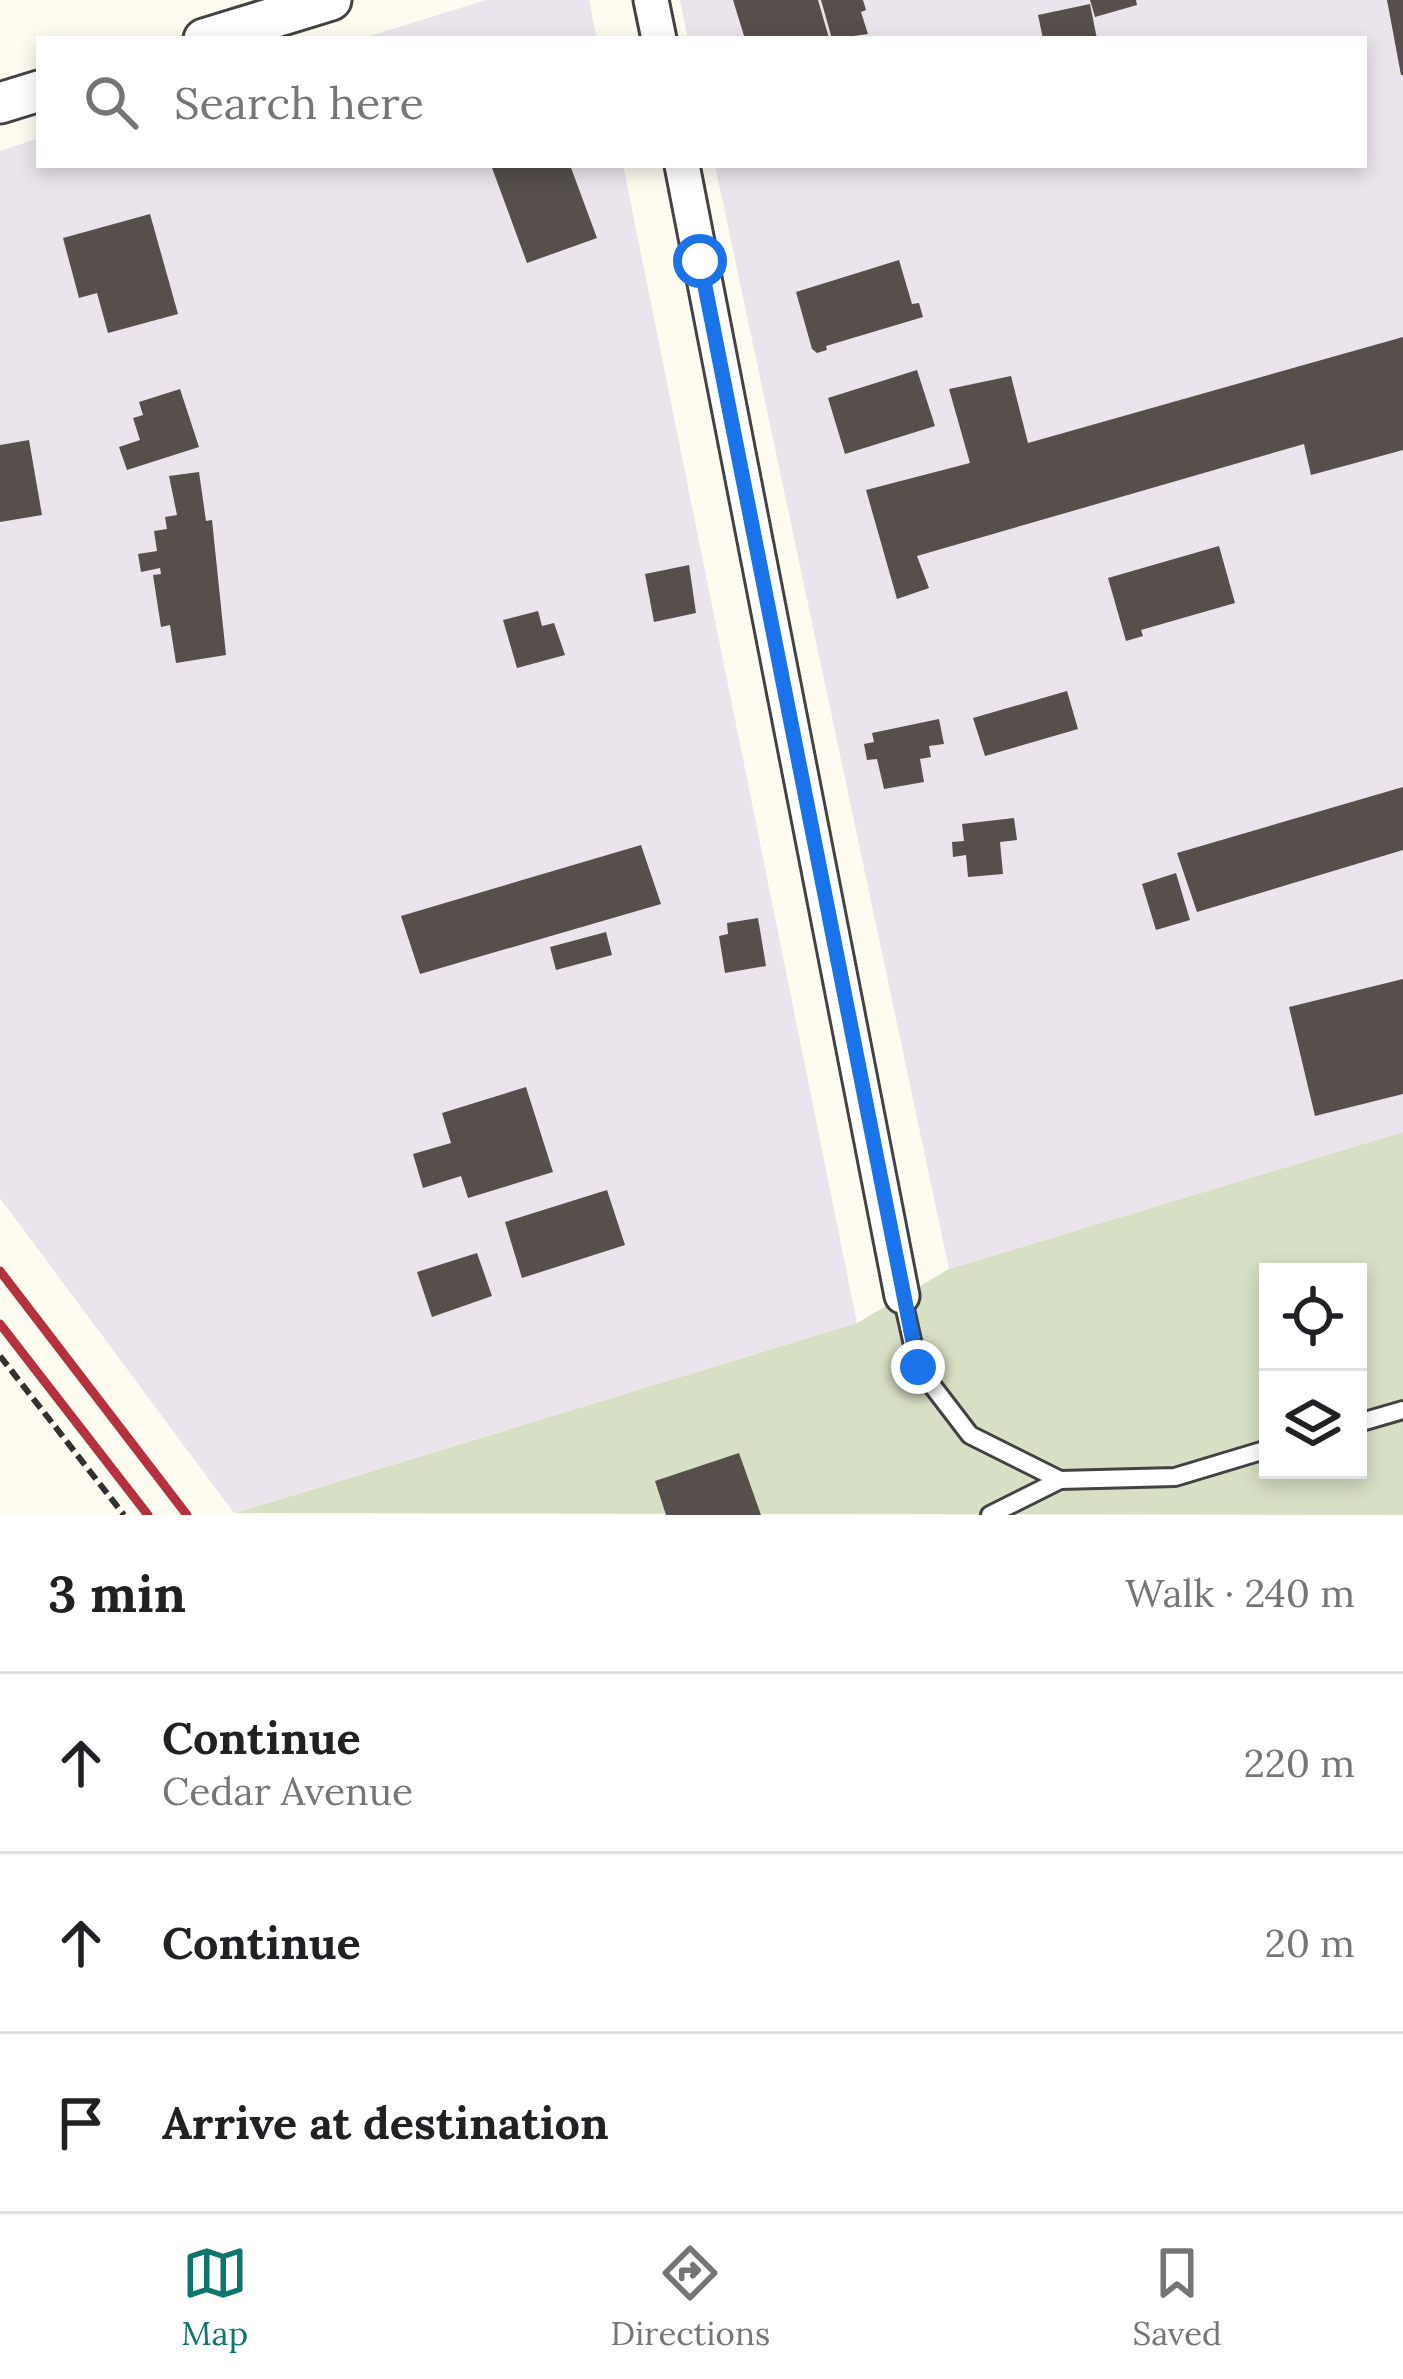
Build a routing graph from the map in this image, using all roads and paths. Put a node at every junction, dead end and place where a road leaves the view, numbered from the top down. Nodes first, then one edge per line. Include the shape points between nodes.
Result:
1 (331, 0) edge
2 (651, 0) edge
3 (214, 36) edge
4 (657, 36) edge
5 (36, 92) edge
6 (0, 103) edge
7 (683, 168) edge
8 (902, 1296) joint
9 (0, 1356) edge
10 (1403, 1410) edge
11 (1367, 1420) edge
12 (1259, 1452) edge
13 (1060, 1480) junction
14 (124, 1515) edge
15 (990, 1515) edge

1 - 3 street
2 - 4 street
5 - 6 street
7 - 8 street
8 - 13 lane via 918,1367 970,1435
9 - 14 path
10 - 11 lane
12 - 13 lane via 1175,1477
13 - 15 lane

